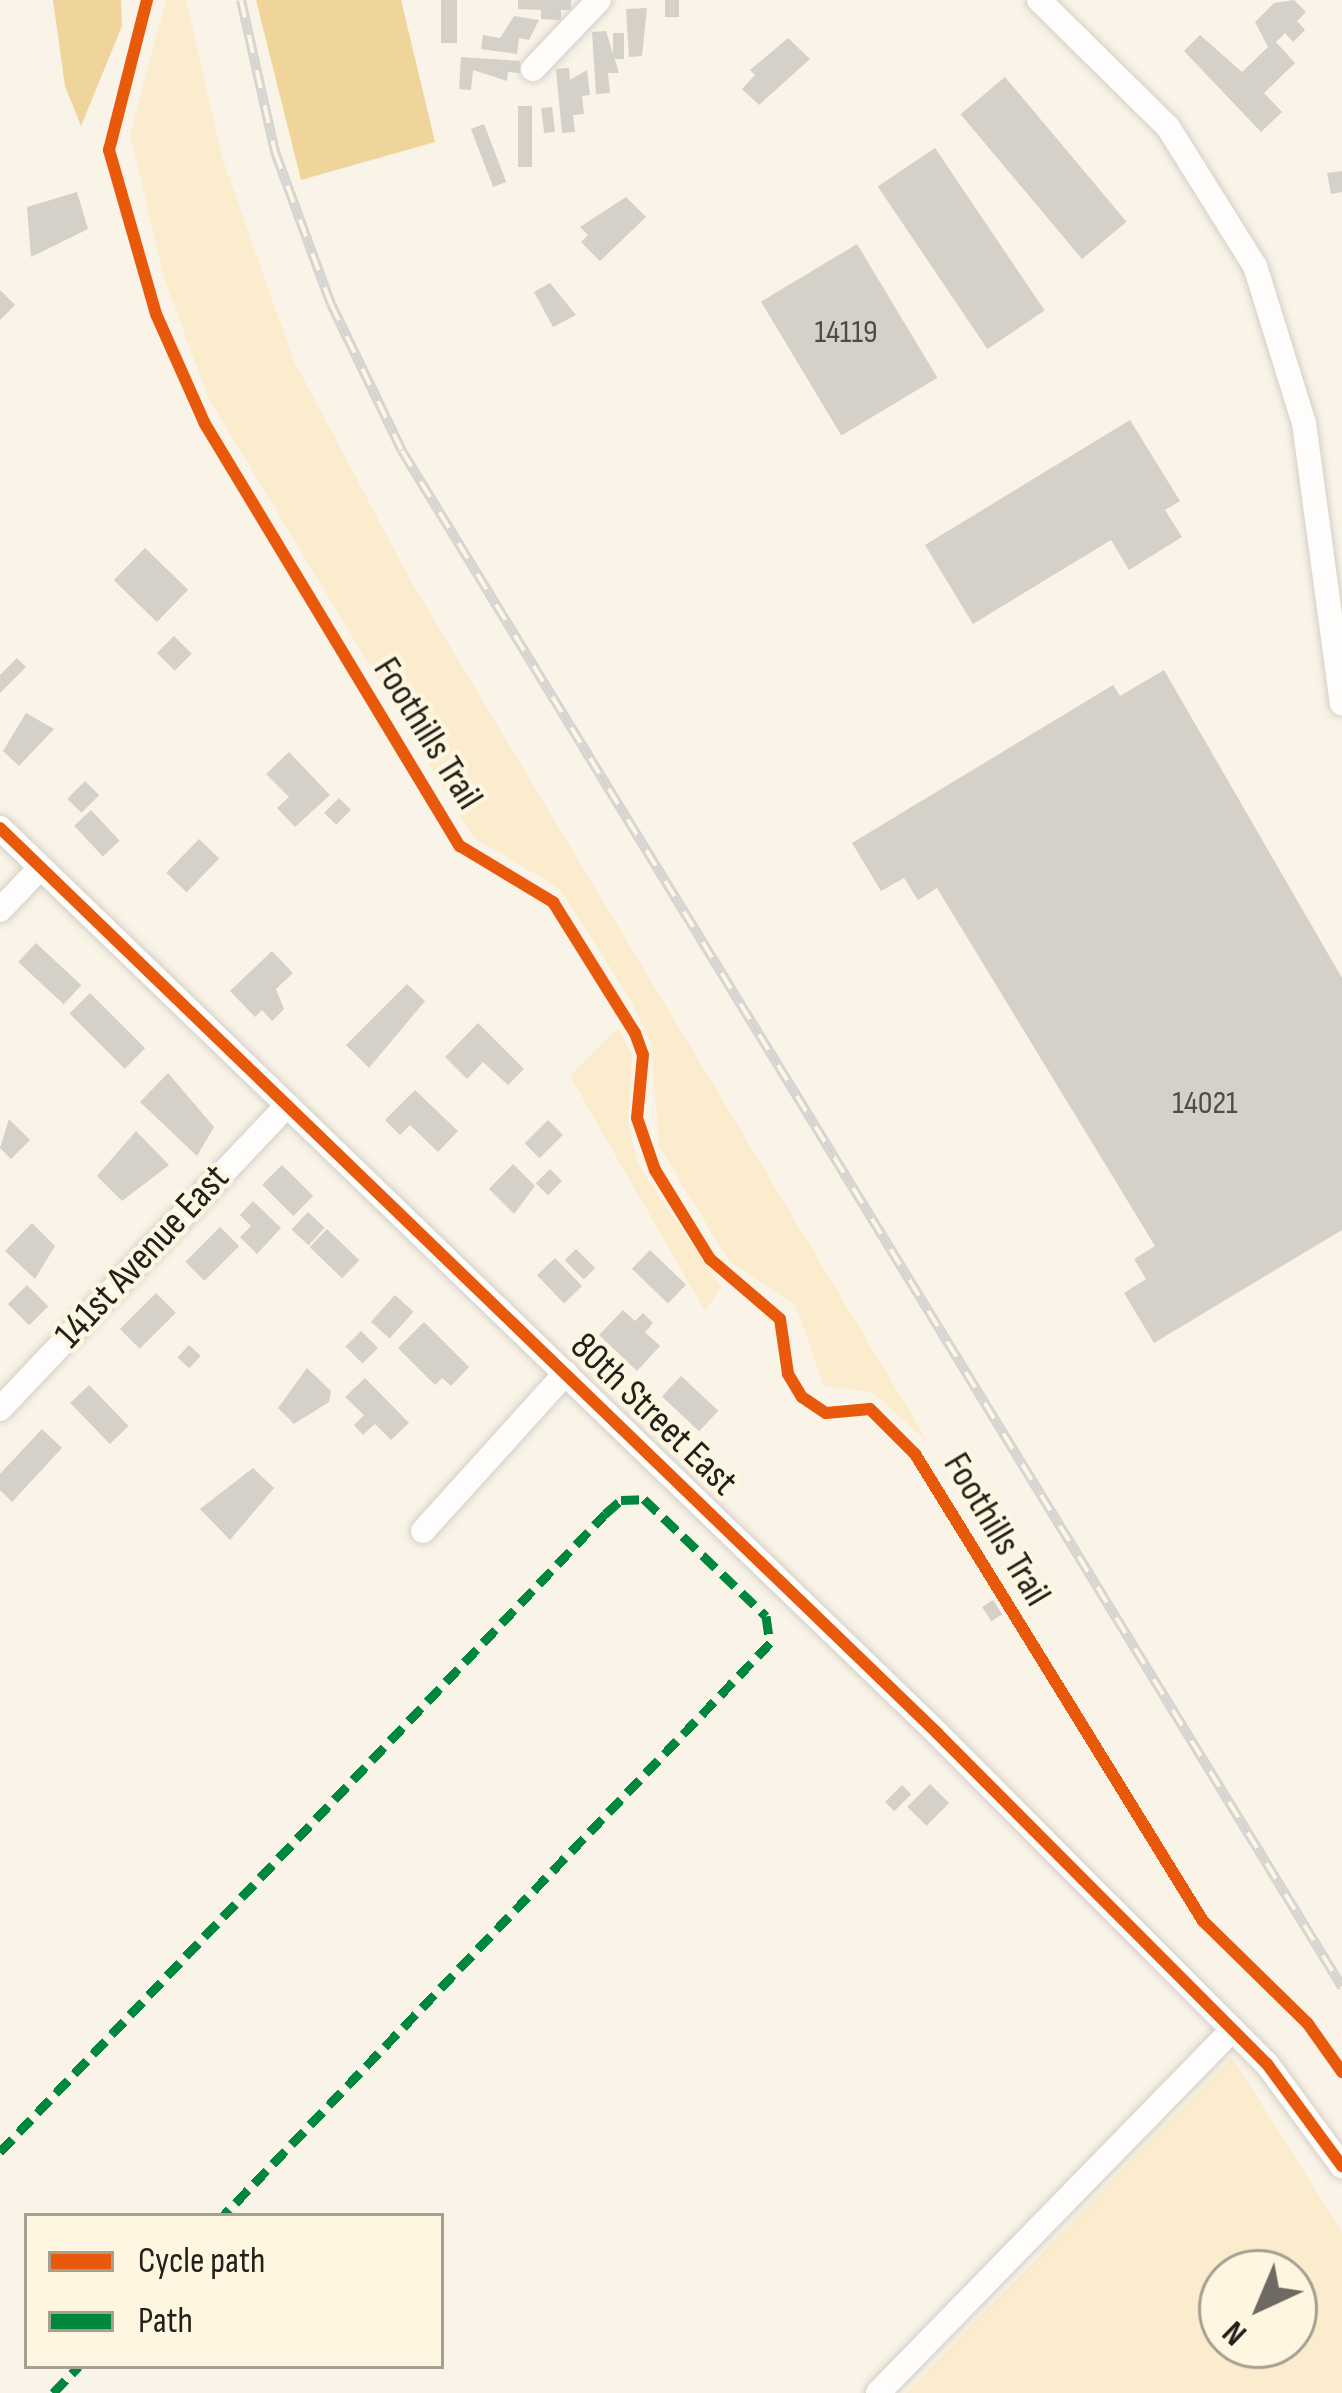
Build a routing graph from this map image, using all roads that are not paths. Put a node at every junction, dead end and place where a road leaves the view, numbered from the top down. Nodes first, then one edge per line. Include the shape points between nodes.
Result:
1 (599, 0) edge
2 (1039, 0) edge
3 (533, 69) dead end
4 (1342, 703) edge
5 (0, 828) edge
6 (40, 868) junction
7 (0, 910) edge
8 (287, 1105) junction
9 (566, 1373) junction
10 (0, 1409) edge
11 (423, 1531) dead end
12 (1233, 2030) junction
13 (1342, 2166) edge
14 (878, 2393) edge

1 - 3 street
2 - 4 street via 1168,127 1255,266 1304,423
5 - 6 street, 80th Street East
6 - 7 street
6 - 8 street, 80th Street East
8 - 9 street, 80th Street East
8 - 10 street, 141st Avenue East
9 - 11 street
9 - 12 street, 80th Street East
12 - 13 street, 80th Street East
12 - 14 street

